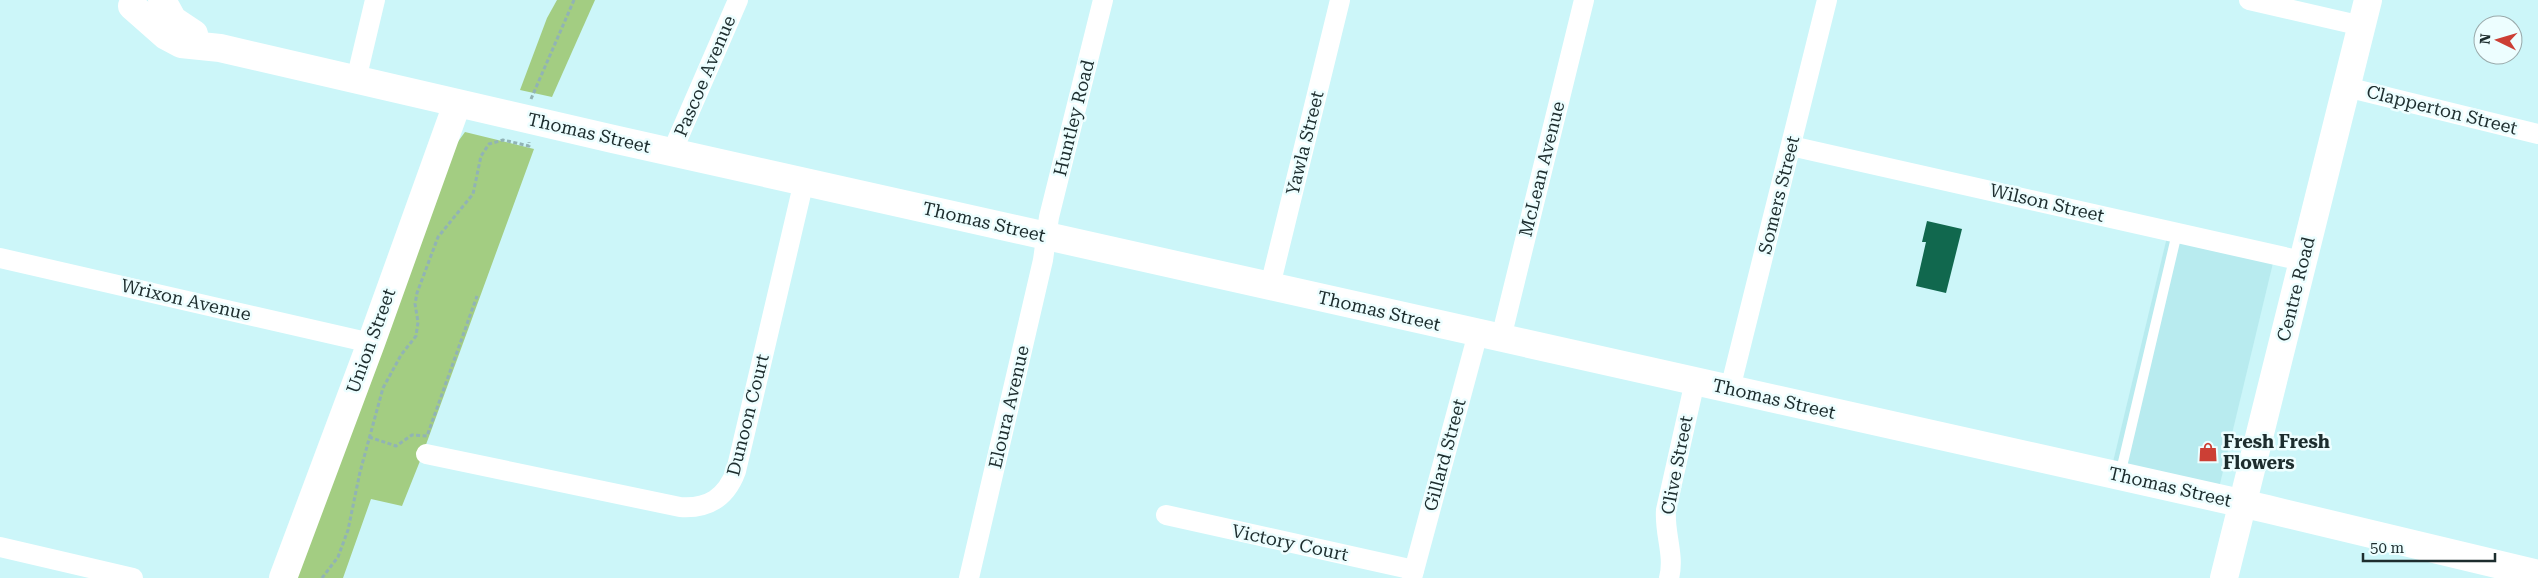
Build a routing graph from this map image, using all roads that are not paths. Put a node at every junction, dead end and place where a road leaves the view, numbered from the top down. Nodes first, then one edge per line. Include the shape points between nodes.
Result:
1 (162, 0) edge
2 (375, 0) edge
3 (738, 0) edge
4 (1103, 0) edge
5 (1340, 0) edge
6 (1584, 0) edge
7 (1828, 0) edge
8 (2249, 0) edge
9 (131, 2) edge
10 (2365, 13) edge
11 (220, 48) junction
12 (356, 80) junction
13 (2346, 87) junction
14 (457, 104) junction
15 (2538, 134) edge
16 (1791, 146) junction
17 (672, 152) junction
18 (804, 181) junction
19 (2177, 233) junction
20 (1047, 236) junction
21 (0, 258) edge
22 (2302, 261) junction
23 (1270, 286) junction
24 (1489, 335) junction
25 (371, 343) junction
26 (1695, 381) junction
27 (1730, 389) junction
28 (426, 454) dead end
29 (2120, 476) junction
30 (2243, 503) junction
31 (1166, 515) dead end
32 (0, 547) edge
33 (1413, 574) edge
34 (2538, 574) edge
35 (133, 578) edge
36 (283, 578) edge
37 (969, 578) edge
38 (1669, 578) edge
39 (2224, 578) edge

1 - 11 street, Thomas Street via 173,20
2 - 12 street
3 - 17 street, Pascoe Avenue
4 - 20 street, Huntley Road
5 - 23 street, Yawla Street
6 - 24 street, McLean Avenue
7 - 16 street, Somers Street
8 - 10 street
9 - 11 street, Thomas Street via 166,36 181,44
10 - 13 street, Centre Road
11 - 12 street, Thomas Street
12 - 14 street, Thomas Street
13 - 15 street, Clapperton Street
13 - 22 street, Centre Road
14 - 17 street, Thomas Street
14 - 25 street, Union Street
16 - 19 street, Wilson Street
16 - 27 street, Somers Street
17 - 18 street, Thomas Street
18 - 20 street, Thomas Street
18 - 28 street, Dunoon Court via 736,471 728,489 712,503 694,508 680,507
19 - 22 street, Wilson Street
19 - 29 lane
20 - 23 street, Thomas Street
20 - 37 street, Eloura Avenue
21 - 25 street, Wrixon Avenue
22 - 30 street, Centre Road
23 - 24 street, Thomas Street
24 - 26 street, Thomas Street
24 - 33 street, Gillard Street
25 - 36 street, Union Street
26 - 27 street, Thomas Street
26 - 38 street, Clive Street via 1666,510 1671,553
27 - 29 street, Thomas Street
29 - 30 street, Thomas Street
30 - 34 street, Thomas Street
30 - 39 street, Centre Road
31 - 33 street, Victory Court
32 - 35 street

